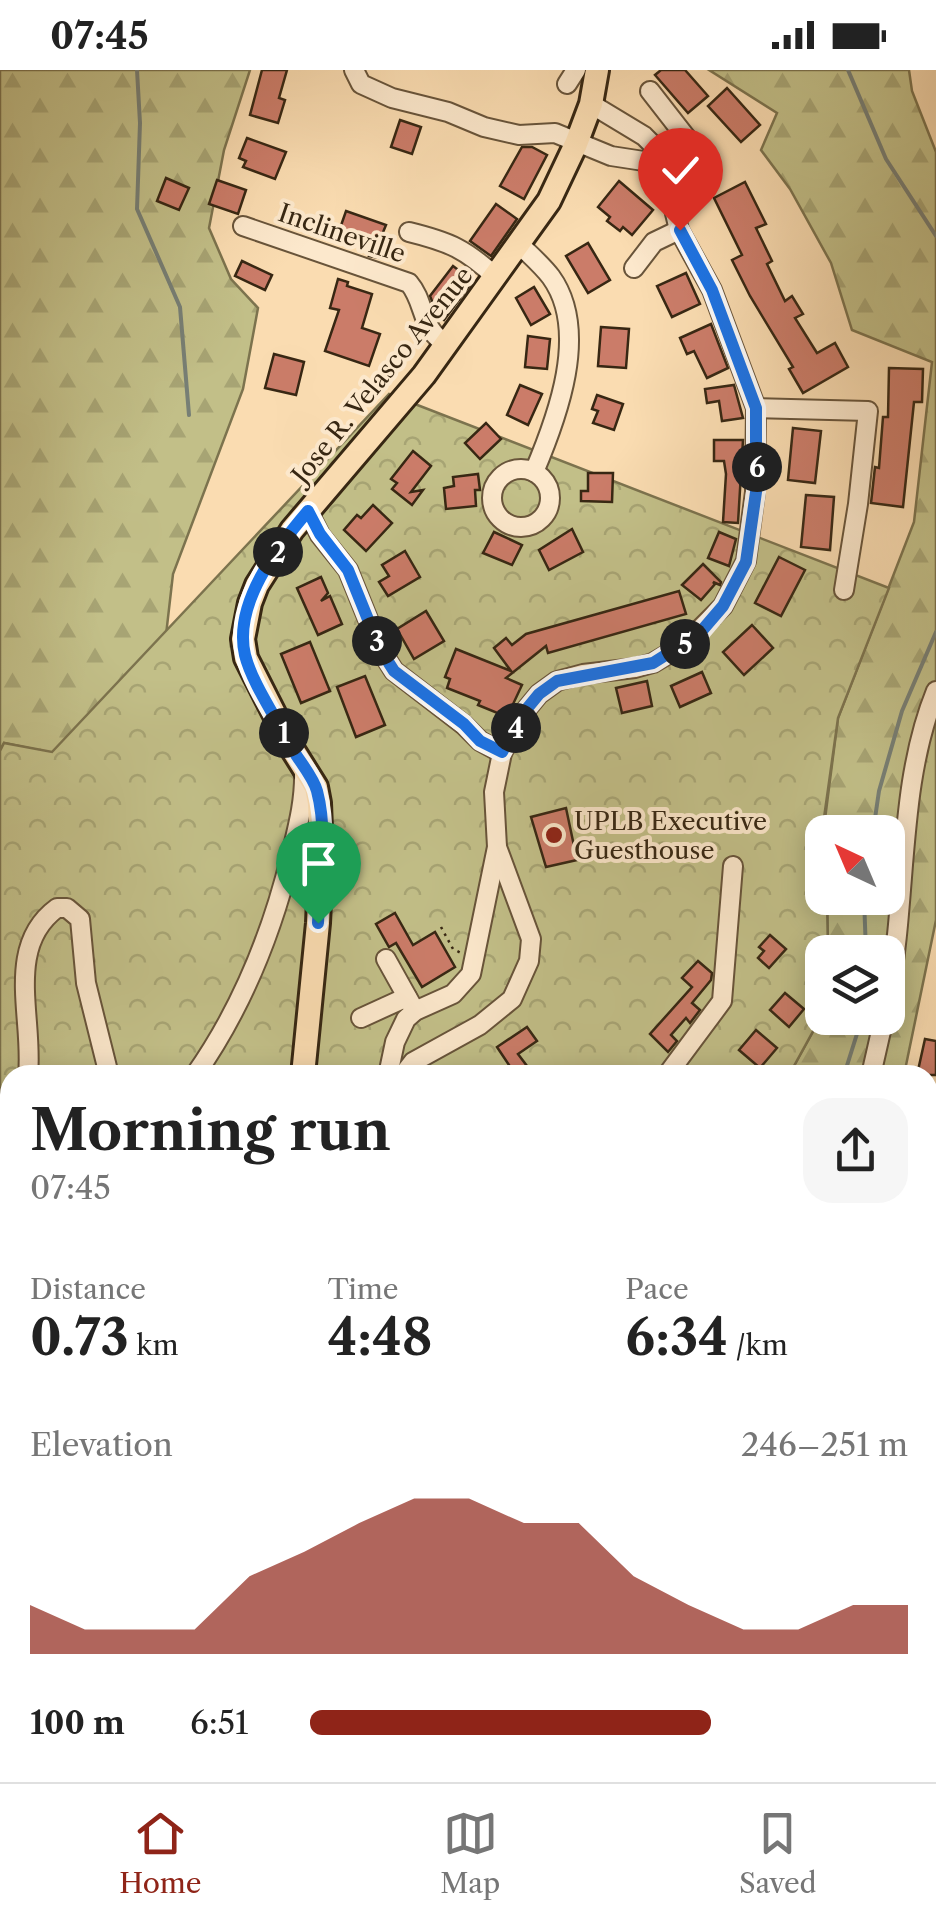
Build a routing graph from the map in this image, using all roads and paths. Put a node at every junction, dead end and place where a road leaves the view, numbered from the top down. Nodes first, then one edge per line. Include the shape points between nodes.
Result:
1 (354, 70) edge
2 (597, 70) edge
3 (650, 92) dead end
4 (591, 104) junction
5 (576, 144) junction
6 (663, 164) junction
7 (667, 189) junction
8 (244, 226) dead end
9 (680, 230) junction
10 (410, 232) dead end
11 (518, 243) junction
12 (634, 268) dead end
13 (496, 277) junction
14 (447, 344) junction
15 (756, 408) junction
16 (534, 472) dead end
17 (308, 511) junction
18 (844, 590) dead end
19 (936, 691) edge
20 (502, 752) junction
21 (304, 770) junction
22 (497, 847) junction
23 (733, 866) dead end
24 (441, 927) dead end
25 (897, 935) edge
26 (453, 949) dead end
27 (386, 959) dead end
28 (411, 1004) junction
29 (362, 1018) dead end
30 (880, 1035) edge
31 (29, 1065) edge
32 (107, 1065) edge
33 (201, 1065) edge
34 (304, 1065) edge
35 (390, 1065) edge
36 (411, 1065) edge
37 (674, 1065) edge
38 (873, 1065) edge

1 - 5 street via 362,84 392,98 484,127 519,135 555,133
2 - 4 main road, Jose R. Velasco Avenue
3 - 7 street via 698,154 694,172
4 - 5 main road, Jose R. Velasco Avenue
4 - 6 street via 644,136
5 - 6 street
5 - 11 main road, Jose R. Velasco Avenue via 549,202
6 - 7 street
7 - 9 street
8 - 14 street, Inclineville via 409,282 427,328
9 - 12 street via 654,242
9 - 15 street via 712,290
10 - 13 street via 450,242
11 - 13 main road, Jose R. Velasco Avenue
11 - 16 street via 552,278 566,310 563,398
13 - 14 main road, Jose R. Velasco Avenue
14 - 17 main road, Jose R. Velasco Avenue
15 - 18 street via 868,411
15 - 20 street via 752,526 746,562 723,606 699,634 653,663 557,681 525,711
17 - 20 street via 348,570 394,671
17 - 21 main road, Jose R. Velasco Avenue via 256,585 245,621 246,658
19 - 25 street via 918,744
20 - 22 street via 494,792
21 - 33 street via 283,891 256,970
21 - 34 main road, Jose R. Velasco Avenue via 316,786 321,856
22 - 28 street via 471,974 453,994
22 - 36 street via 531,938 520,984 480,1025
23 - 37 street via 722,1001
24 - 26 path
27 - 28 street
28 - 29 street
28 - 35 street
30 - 38 street
31 - 32 street via 24,964 41,922 57,908 80,919 86,982

